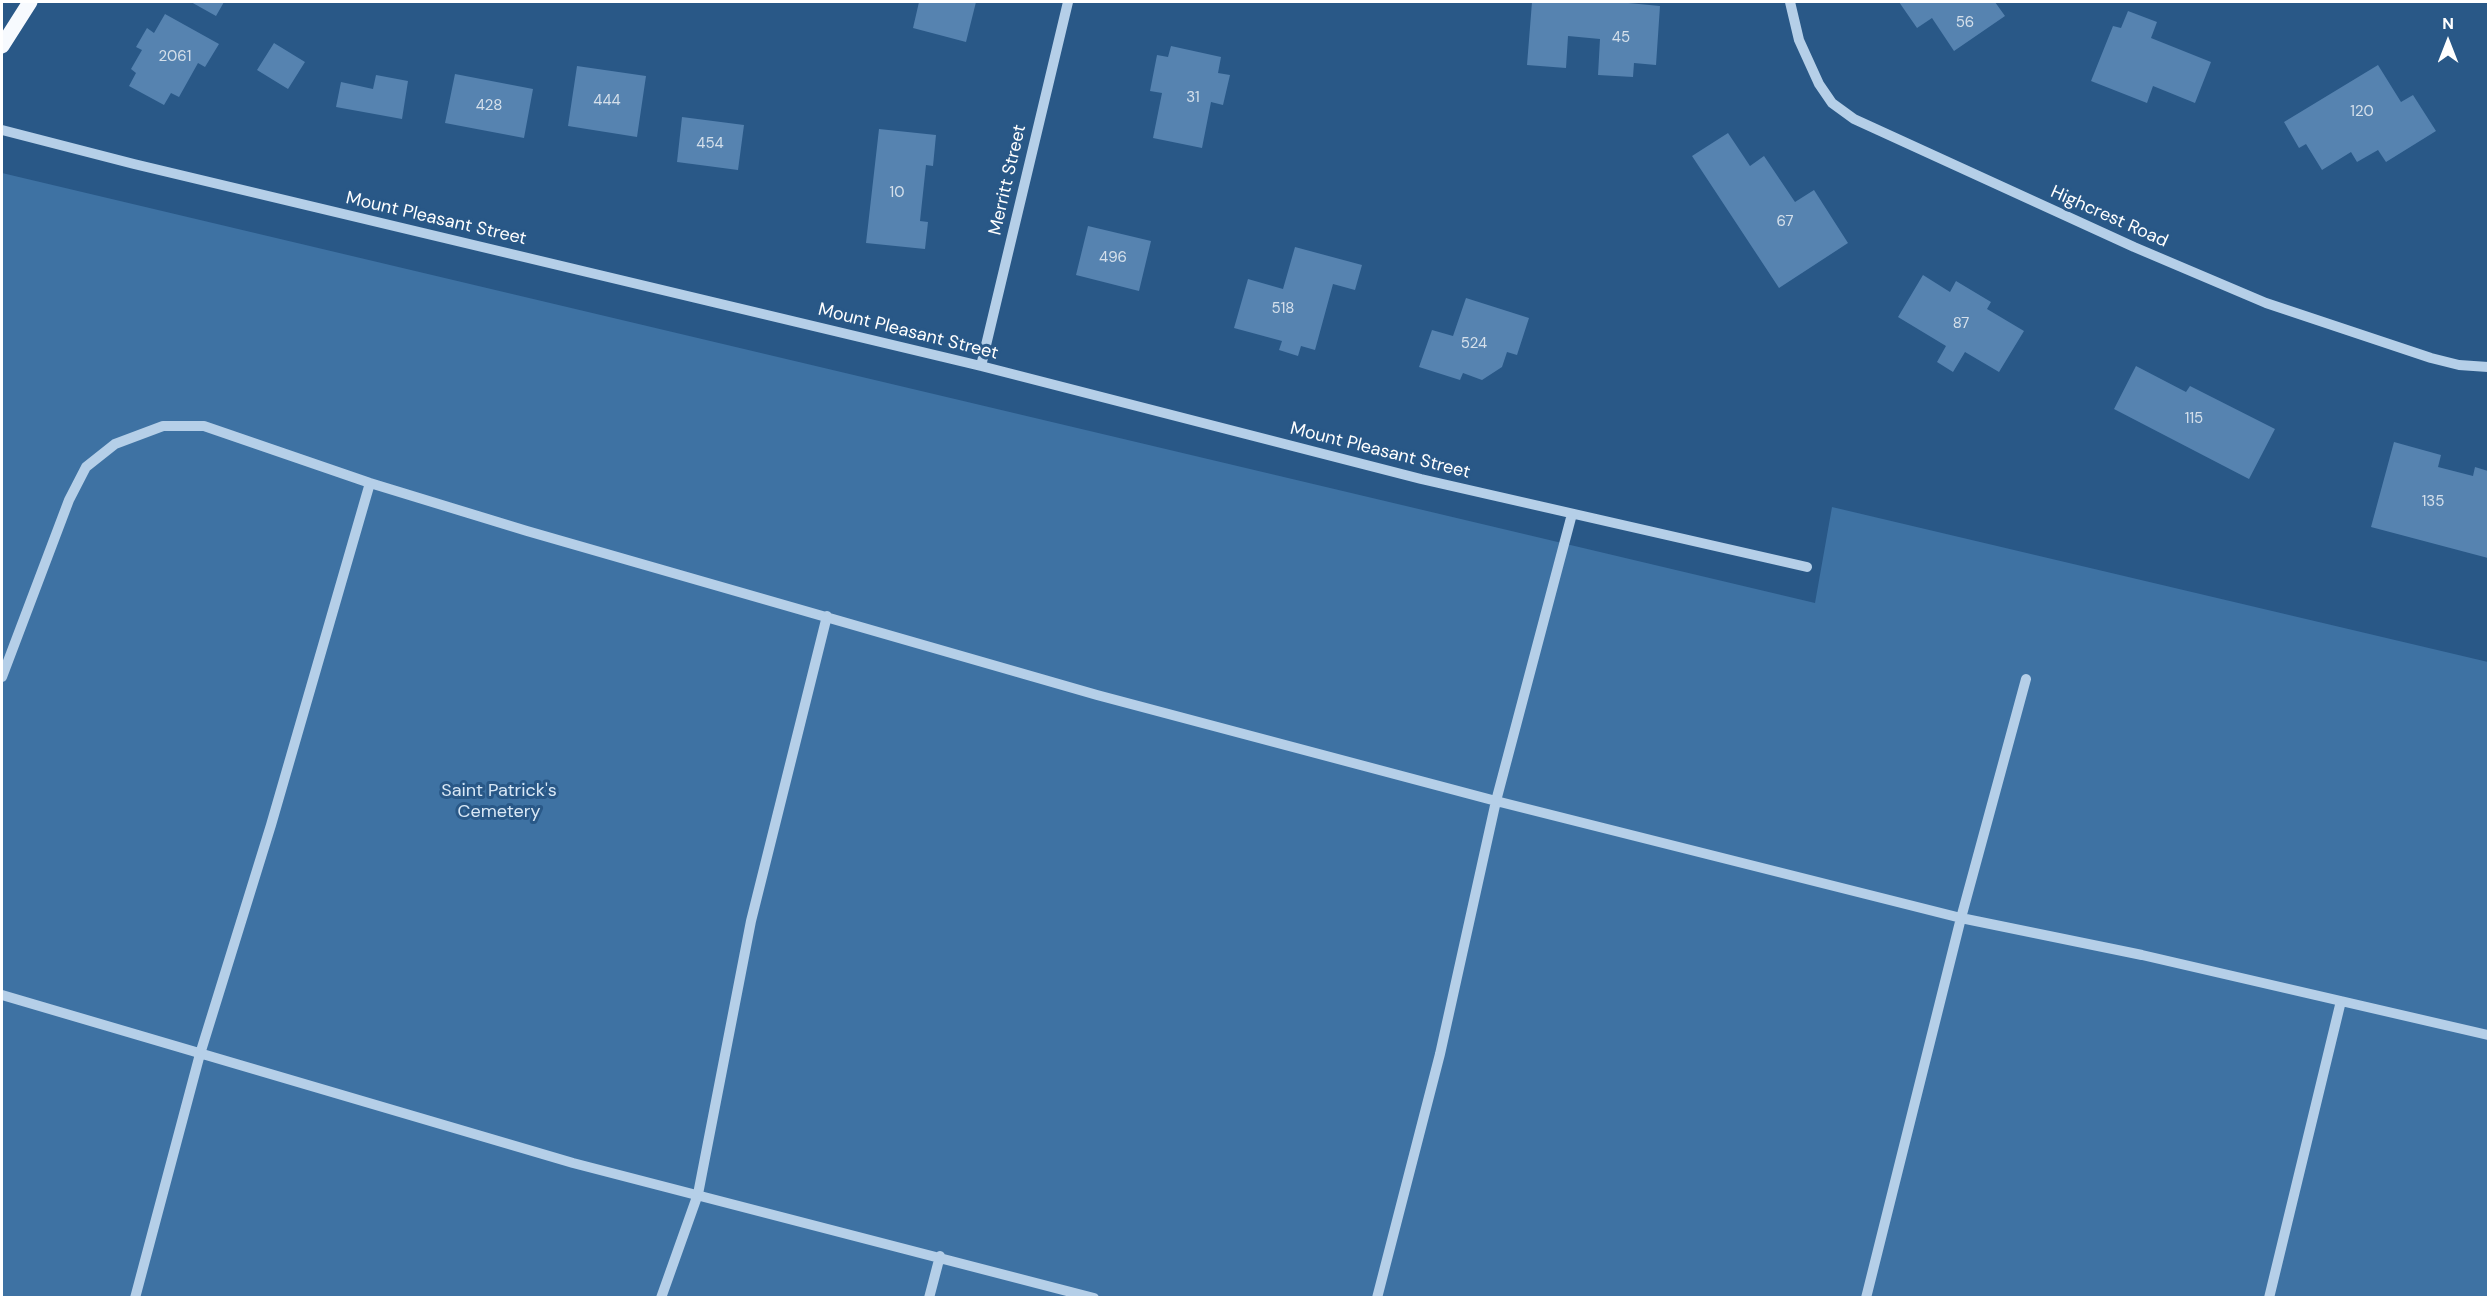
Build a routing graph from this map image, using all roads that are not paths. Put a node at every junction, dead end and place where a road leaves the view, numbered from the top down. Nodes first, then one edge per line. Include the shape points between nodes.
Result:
1 (30, 2) edge
2 (1068, 2) edge
3 (1790, 2) edge
4 (2, 46) edge
5 (2, 129) edge
6 (981, 366) junction
7 (2488, 367) edge
8 (370, 483) junction
9 (1572, 514) junction
10 (1807, 567) dead end
11 (827, 616) junction
12 (2, 677) edge
13 (2026, 679) dead end
14 (1496, 801) junction
15 (1961, 918) junction
16 (2, 995) edge
17 (2341, 1001) junction
18 (2488, 1035) edge
19 (200, 1054) junction
20 (698, 1194) junction
21 (940, 1256) junction
22 (135, 1298) edge
23 (661, 1298) edge
24 (929, 1298) edge
25 (1094, 1298) edge
26 (1377, 1298) edge
27 (1866, 1298) edge
28 (2269, 1298) edge

1 - 4 main road
2 - 6 street, Merritt Street
3 - 7 street, Highcrest Road via 1799,40 1819,84 1832,103 1854,119 2123,243 2266,303 2431,358
5 - 6 street, Mount Pleasant Street
6 - 9 street, Mount Pleasant Street
8 - 11 street
8 - 12 street via 204,426 163,426 115,444 86,467 69,500
8 - 19 street
9 - 10 street, Mount Pleasant Street
9 - 14 street
11 - 14 street via 1097,695
11 - 20 street via 751,921
13 - 15 street
14 - 15 street
14 - 26 street via 1440,1054
15 - 17 street
15 - 27 street
16 - 19 street
17 - 18 street
17 - 28 street
19 - 20 street via 573,1163
19 - 22 street
20 - 21 street
20 - 23 street
21 - 24 street
21 - 25 street

